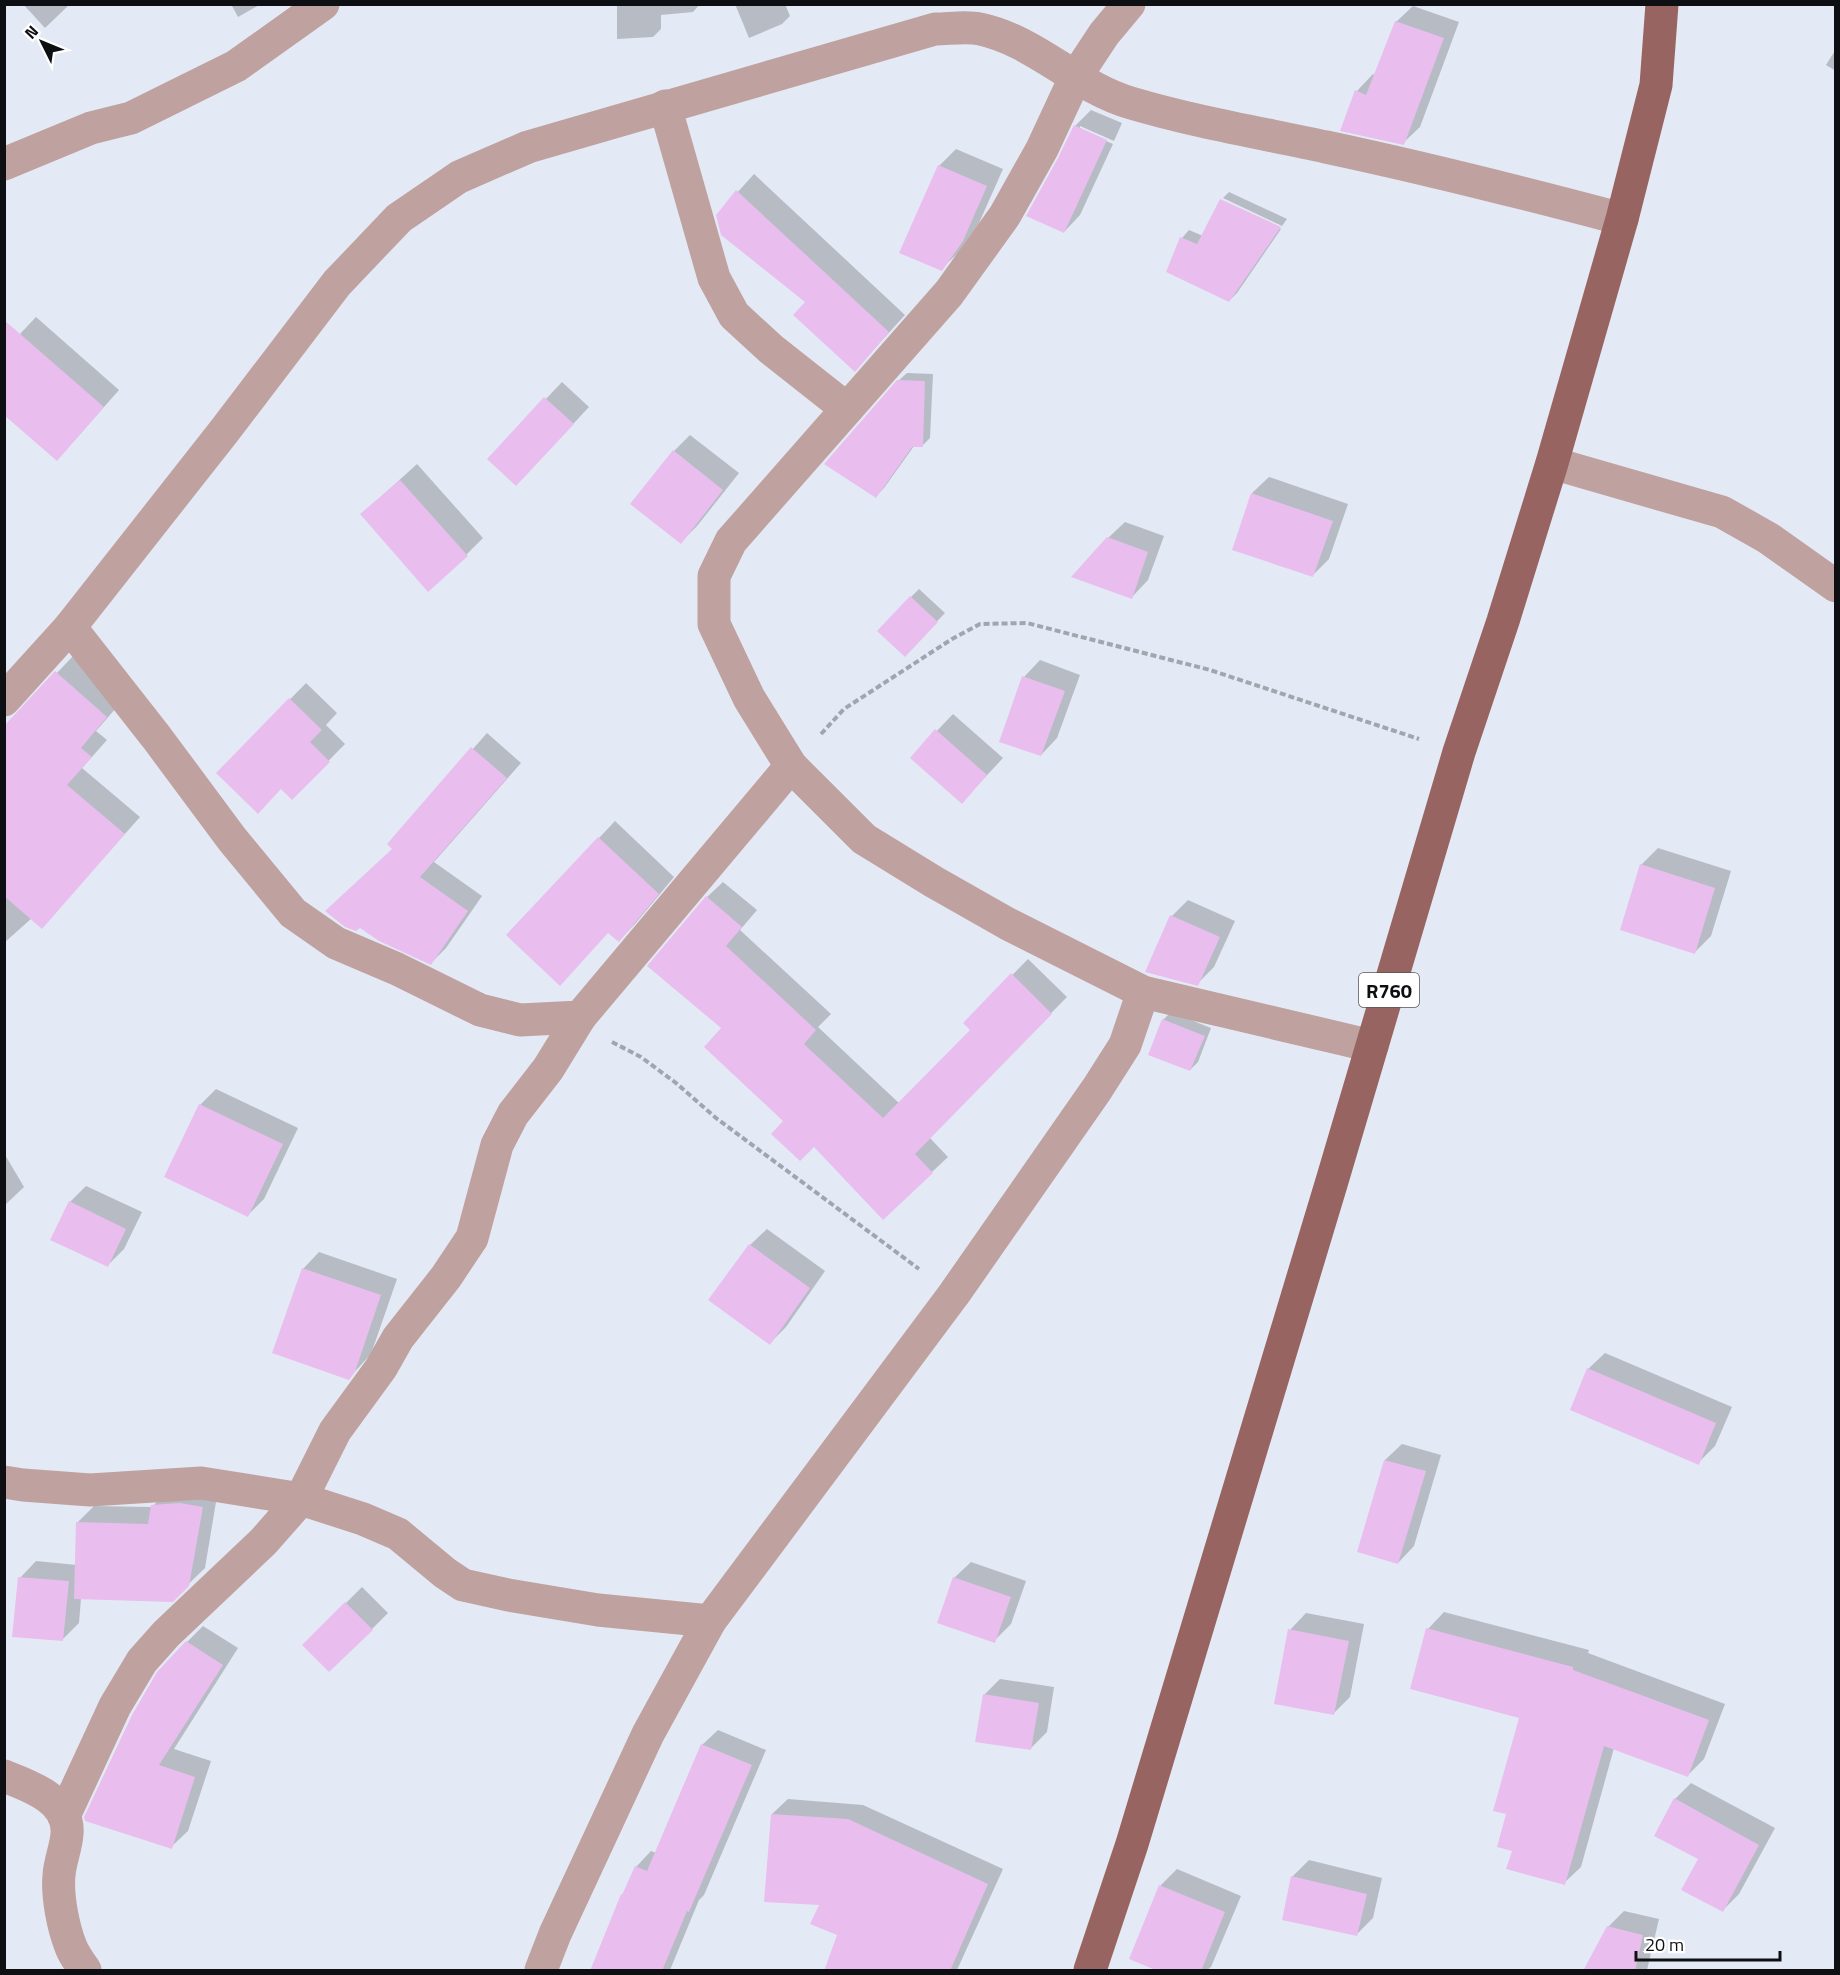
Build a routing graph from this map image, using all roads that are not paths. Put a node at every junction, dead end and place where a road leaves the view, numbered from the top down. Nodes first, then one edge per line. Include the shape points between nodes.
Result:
1 (323, 4) edge
2 (1129, 4) edge
3 (1662, 4) edge
4 (1075, 78) junction
5 (665, 106) junction
6 (4, 164) edge
7 (1622, 219) junction
8 (847, 409) junction
9 (1552, 463) junction
10 (1836, 586) edge
11 (70, 627) junction
12 (4, 700) edge
13 (792, 766) junction
14 (1143, 992) junction
15 (578, 1020) junction
16 (1372, 1046) junction
17 (4, 1482) edge
18 (301, 1499) junction
19 (710, 1621) junction
20 (4, 1776) edge
21 (64, 1816) junction
22 (85, 1971) edge
23 (541, 1971) edge
24 (1090, 1971) edge

1 - 6 street via 236,66 131,117
2 - 4 street
3 - 7 main road, R760 via 1656,85
4 - 5 street via 1024,44 979,28 935,29
4 - 7 street via 1128,102 1190,119 1325,146
4 - 8 street via 1005,215 949,293
5 - 8 street via 714,278 734,315
5 - 11 street via 528,147 459,177 399,218 338,283
7 - 9 main road, R760
8 - 13 street via 731,540 714,576 714,624 750,698
9 - 10 street via 1722,512 1768,538
9 - 16 main road, R760 via 1459,752
11 - 12 street
11 - 15 street via 293,913 336,943 480,1010 520,1020
13 - 14 street via 864,839 999,919
13 - 15 street
14 - 16 street
14 - 19 street via 1125,1045 1097,1089 954,1294
15 - 18 street via 548,1069 513,1114 497,1145 472,1238 335,1431
16 - 24 main road, R760 via 1132,1844
17 - 18 street via 90,1490 201,1483
18 - 19 street via 398,1534 463,1585 598,1610
18 - 21 street via 263,1542 142,1661 115,1706
19 - 23 street via 648,1734
20 - 21 street via 42,1792
21 - 22 street via 67,1832 58,1874 60,1907 71,1947

